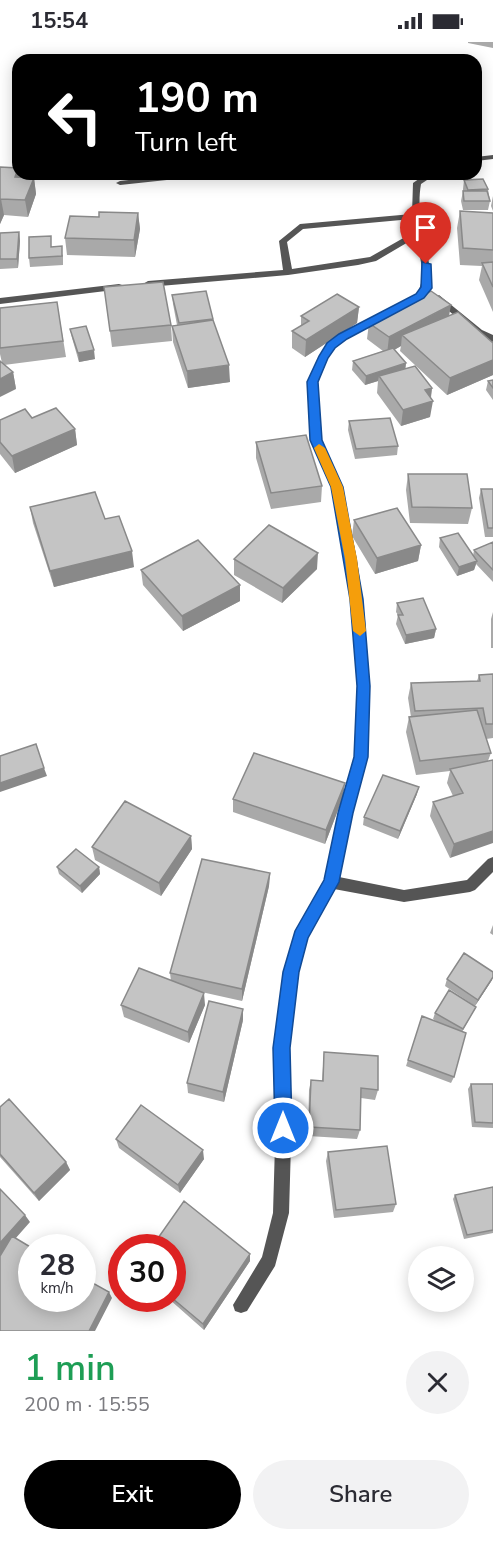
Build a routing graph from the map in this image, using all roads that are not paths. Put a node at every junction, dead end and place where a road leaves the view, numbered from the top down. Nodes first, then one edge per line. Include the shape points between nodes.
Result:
1 (148, 180) edge
2 (420, 180) edge
3 (120, 183) dead end
4 (416, 216) junction
5 (418, 233) junction
6 (288, 273) junction
7 (426, 288) junction
8 (0, 301) edge
9 (493, 339) edge
10 (493, 862) edge
11 (331, 882) junction
12 (241, 1305) dead end

1 - 3 street
2 - 4 street via 415,195
4 - 5 street
4 - 6 street via 300,228 283,241
5 - 6 street via 373,259
5 - 7 street via 426,264
6 - 8 street
7 - 9 street
7 - 11 street via 420,296 343,336 331,346 313,382 316,440 337,487 351,559 363,686 361,757
10 - 11 street via 470,886 404,896
11 - 12 street via 300,936 291,972 282,1048 281,1214 269,1260

